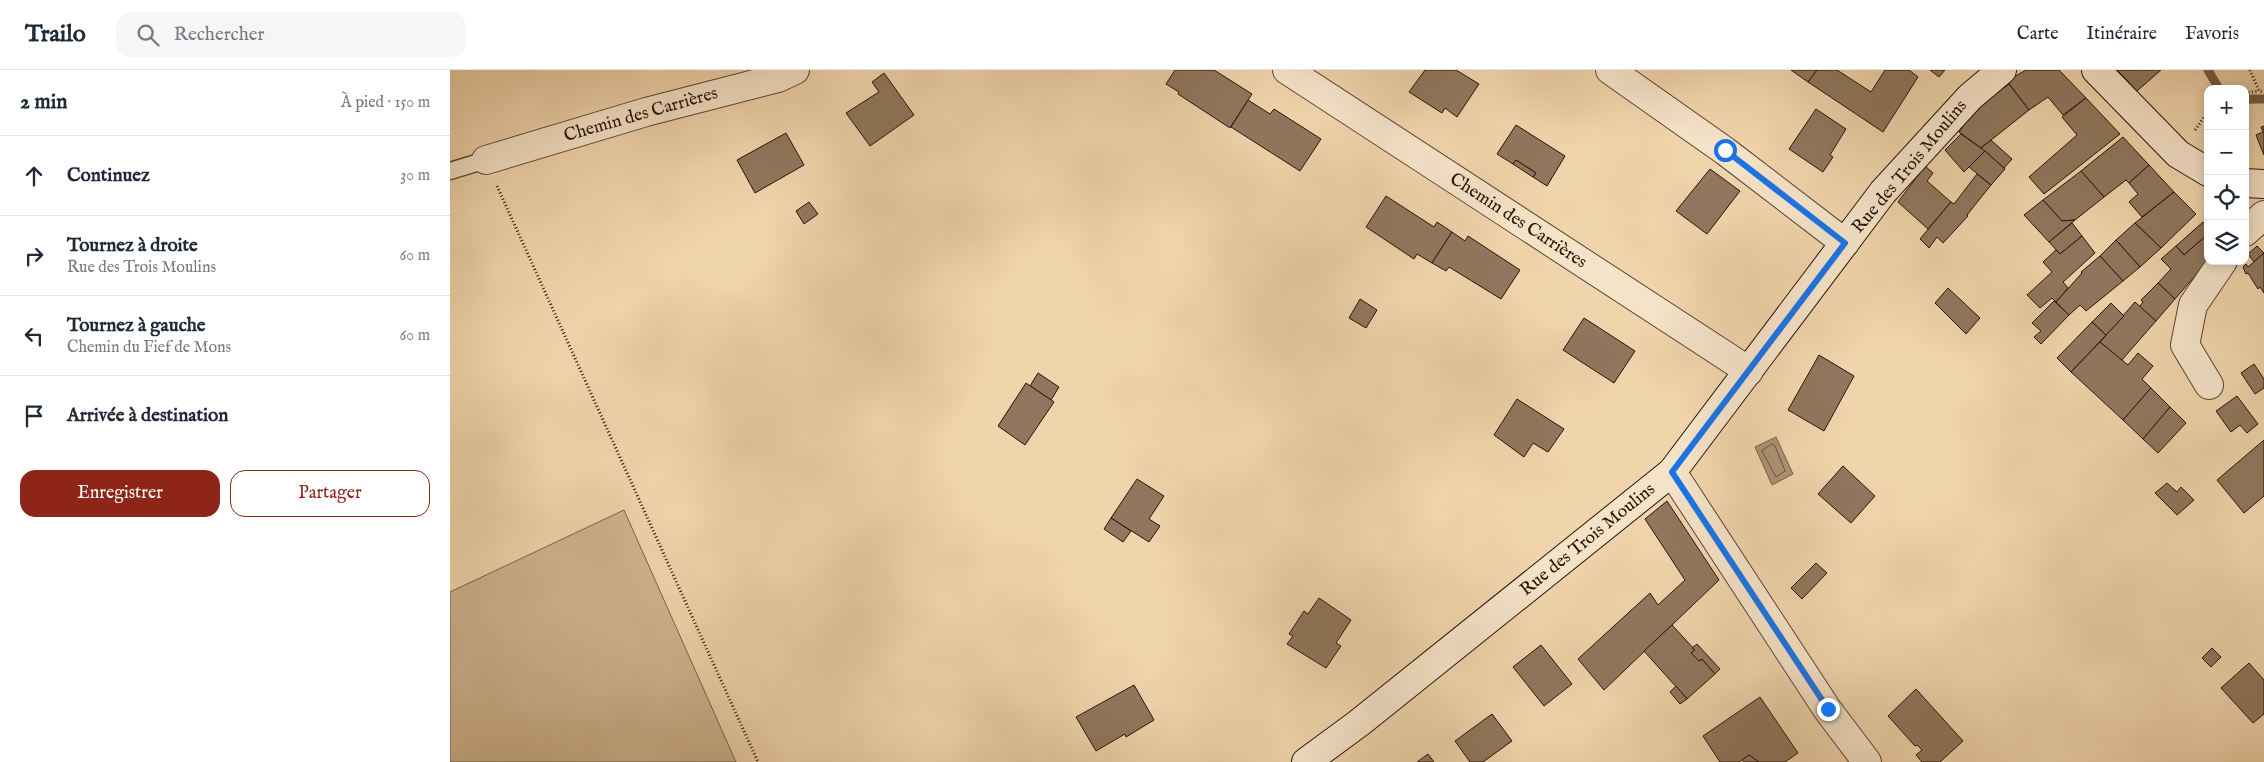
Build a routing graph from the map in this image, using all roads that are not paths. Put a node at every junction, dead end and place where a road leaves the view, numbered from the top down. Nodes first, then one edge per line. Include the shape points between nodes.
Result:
1 (795, 70) edge
2 (1287, 70) edge
3 (1610, 70) edge
4 (2002, 70) edge
5 (2096, 70) edge
6 (486, 160) joint
7 (2204, 170) edge
8 (450, 171) edge
9 (2249, 183) edge
10 (2264, 184) edge
11 (2264, 215) edge
12 (2249, 228) edge
13 (1845, 243) junction
14 (2219, 265) edge
15 (1749, 371) junction
16 (2209, 385) dead end
17 (1672, 472) junction
18 (1306, 762) edge
19 (1867, 762) edge

1 - 6 street, Chemin des Carrières via 778,78 646,112
2 - 15 street, Chemin des Carrières
3 - 13 street via 1725,150
4 - 13 street, Rue des Trois Moulins via 1925,143
5 - 7 street via 2178,154
6 - 8 lane
9 - 10 street
11 - 12 street
13 - 15 street, Rue des Trois Moulins
14 - 16 street via 2193,305 2185,345
15 - 17 street, Rue des Trois Moulins
17 - 18 street, Rue des Trois Moulins via 1374,712
17 - 19 street via 1828,709

